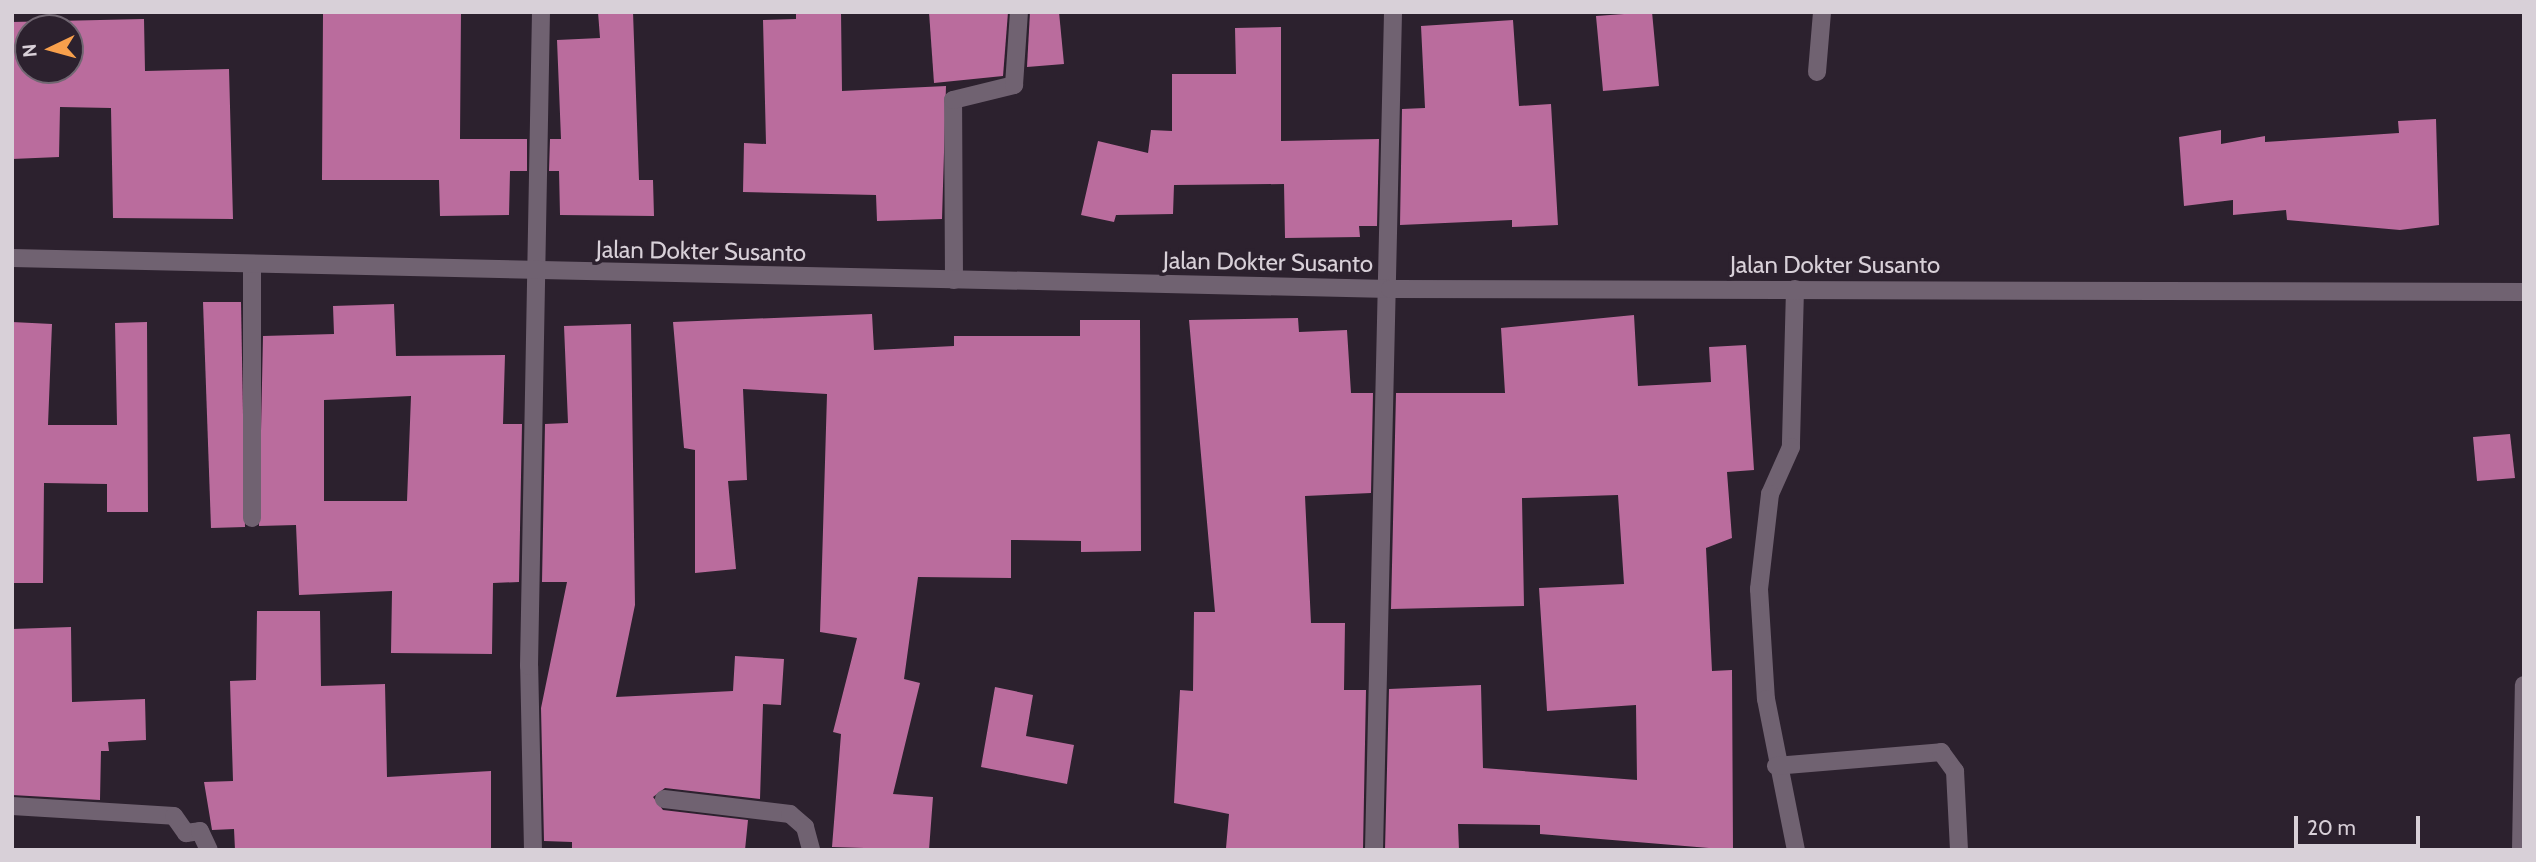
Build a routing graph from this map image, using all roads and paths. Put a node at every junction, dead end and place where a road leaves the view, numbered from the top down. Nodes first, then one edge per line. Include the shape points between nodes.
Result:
1 (541, 12) edge
2 (1019, 12) edge
3 (1393, 12) edge
4 (1822, 12) edge
5 (1817, 72) dead end
6 (12, 258) edge
7 (252, 264) junction
8 (535, 272) junction
9 (954, 280) junction
10 (1390, 289) junction
11 (1795, 289) junction
12 (2524, 292) edge
13 (252, 518) dead end
14 (2524, 685) edge
15 (1776, 766) junction
16 (664, 799) dead end
17 (12, 806) edge
18 (2523, 831) edge
19 (209, 850) edge
20 (533, 850) edge
21 (811, 850) edge
22 (1374, 850) edge
23 (1796, 850) edge
24 (1959, 850) edge
25 (2521, 850) edge

1 - 8 street
2 - 9 street via 1014,85 957,94 953,100
3 - 10 street
4 - 5 street
6 - 7 street, Jalan Dokter Susanto
7 - 8 street, Jalan Dokter Susanto
7 - 13 street
8 - 9 street, Jalan Dokter Susanto
8 - 20 street
9 - 10 street, Jalan Dokter Susanto
10 - 11 street, Jalan Dokter Susanto
10 - 22 street via 1378,519
11 - 12 street, Jalan Dokter Susanto
11 - 15 street via 1791,447 1770,494 1759,558 1766,699
14 - 18 street
15 - 23 street
15 - 24 street via 1941,752 1955,771
16 - 21 street via 790,814 805,827
17 - 19 street via 174,816 186,833 200,831
18 - 25 street

